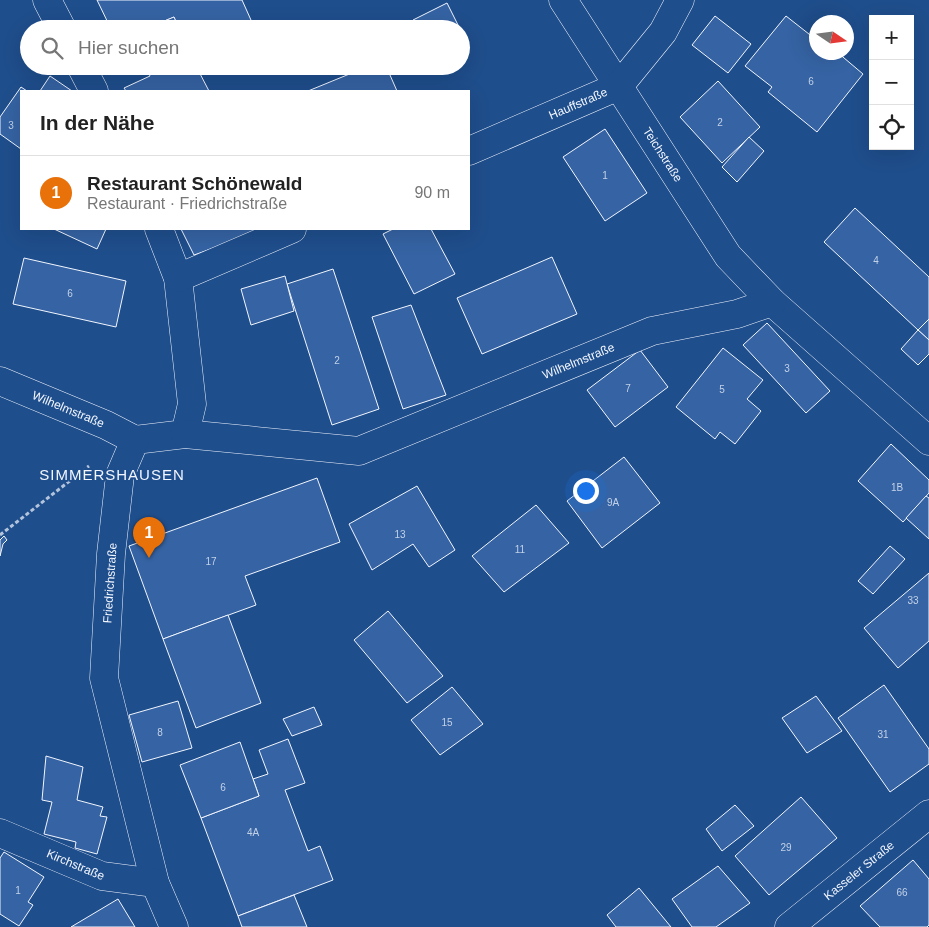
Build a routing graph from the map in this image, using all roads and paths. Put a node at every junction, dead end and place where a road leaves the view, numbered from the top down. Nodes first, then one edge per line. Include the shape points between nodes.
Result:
1 (47, 0) edge
2 (563, 0) edge
3 (680, 0) edge
4 (57, 20) edge
5 (86, 75) edge
6 (619, 86) junction
7 (94, 90) edge
8 (470, 151) edge
9 (159, 230) edge
10 (290, 230) edge
11 (178, 278) junction
12 (772, 302) junction
13 (0, 381) edge
14 (185, 434) junction
15 (126, 436) junction
16 (929, 441) edge
17 (0, 535) edge
18 (929, 814) edge
19 (0, 833) edge
20 (155, 883) junction
21 (174, 927) edge
22 (789, 927) edge

1 - 4 street
2 - 6 street, Teichstraße
3 - 6 street, Hauffstraße via 663,32
5 - 7 street
6 - 8 street, Hauffstraße
6 - 12 street, Teichstraße via 728,256
9 - 11 street
10 - 11 street
11 - 14 street via 192,404
12 - 14 street, Wilhelmstraße via 737,314 652,331 358,451
12 - 16 street
13 - 15 street, Wilhelmstraße
14 - 15 street
15 - 17 path
15 - 20 street, Friedrichstraße via 111,554 104,678
18 - 22 street, Kasseler Straße
19 - 20 street, Kirchstraße via 102,876
20 - 21 street, Friedrichstraße

